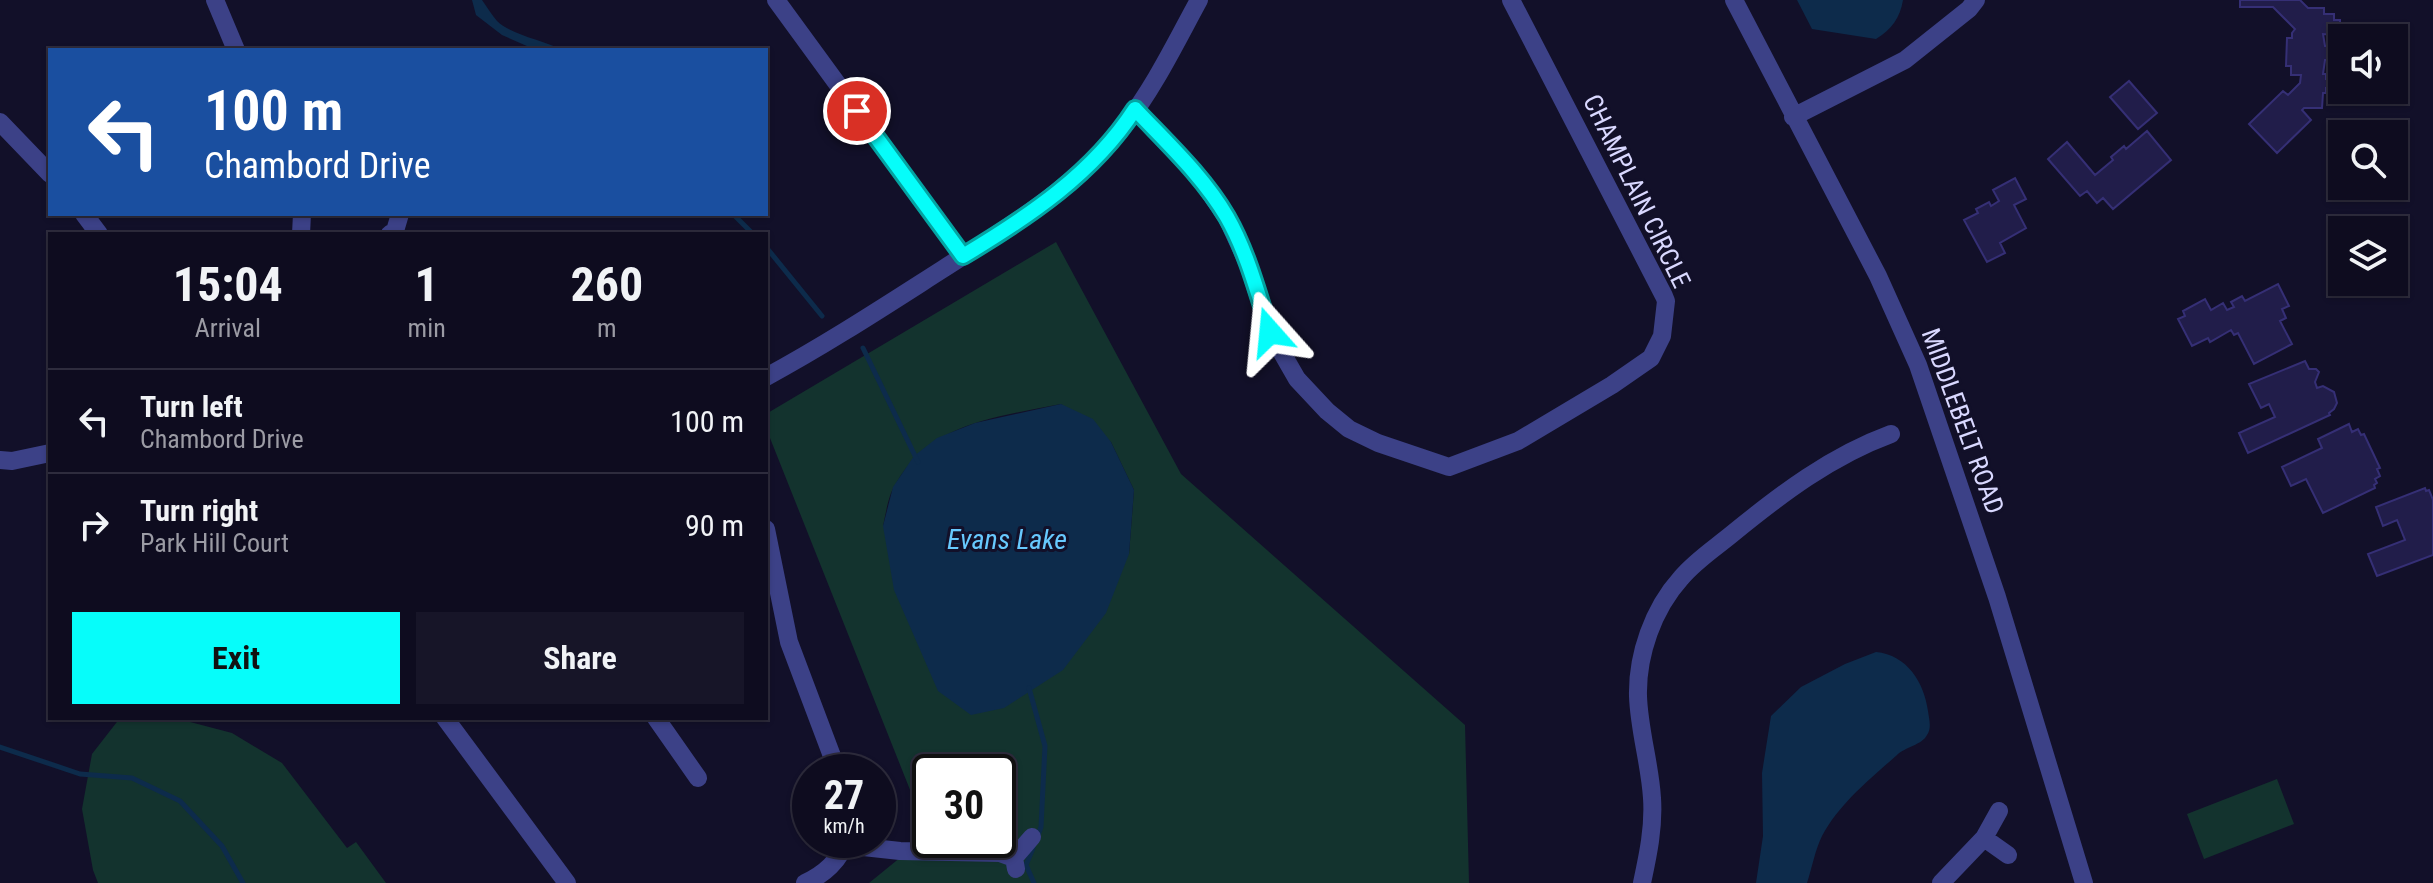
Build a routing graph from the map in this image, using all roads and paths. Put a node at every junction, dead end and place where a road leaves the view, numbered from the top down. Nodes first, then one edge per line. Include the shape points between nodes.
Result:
1 (215, 0) edge
2 (776, 0) edge
3 (1199, 0) edge
4 (1511, 0) edge
5 (1734, 0) edge
6 (1976, 0) edge
7 (235, 48) edge
8 (1135, 109) junction
9 (1793, 117) junction
10 (0, 122) edge
11 (48, 172) edge
12 (963, 256) junction
13 (768, 376) edge
14 (1891, 434) dead end
15 (48, 453) edge
16 (0, 460) edge
17 (768, 539) edge
18 (446, 720) edge
19 (657, 720) edge
20 (831, 754) edge
21 (698, 778) dead end
22 (1999, 811) dead end
23 (1032, 837) dead end
24 (1984, 838) junction
25 (896, 850) edge
26 (2008, 855) dead end
27 (838, 858) edge
28 (567, 883) edge
29 (805, 883) edge
30 (1642, 883) edge
31 (1941, 883) edge
32 (2084, 883) edge

1 - 7 street
2 - 12 street
3 - 8 street
4 - 8 street, CHAMPLAIN CIRCLE via 1664,296 1662,336 1651,358 1612,385 1518,441 1449,467 1349,429 1297,379 1270,332 1227,218 1199,177
5 - 9 street, MIDDLEBELT ROAD
6 - 9 street via 1905,60
8 - 12 street via 1067,185
9 - 32 street, MIDDLEBELT ROAD via 1878,276 1930,398
10 - 11 street
12 - 13 street
14 - 30 street via 1854,449 1763,508 1680,578 1662,607 1646,638 1639,682 1652,799
15 - 16 street
17 - 20 street via 789,642
18 - 28 street
19 - 21 street
22 - 24 street
23 - 25 street via 1015,863 1000,853
24 - 26 street
24 - 31 street
27 - 29 street

